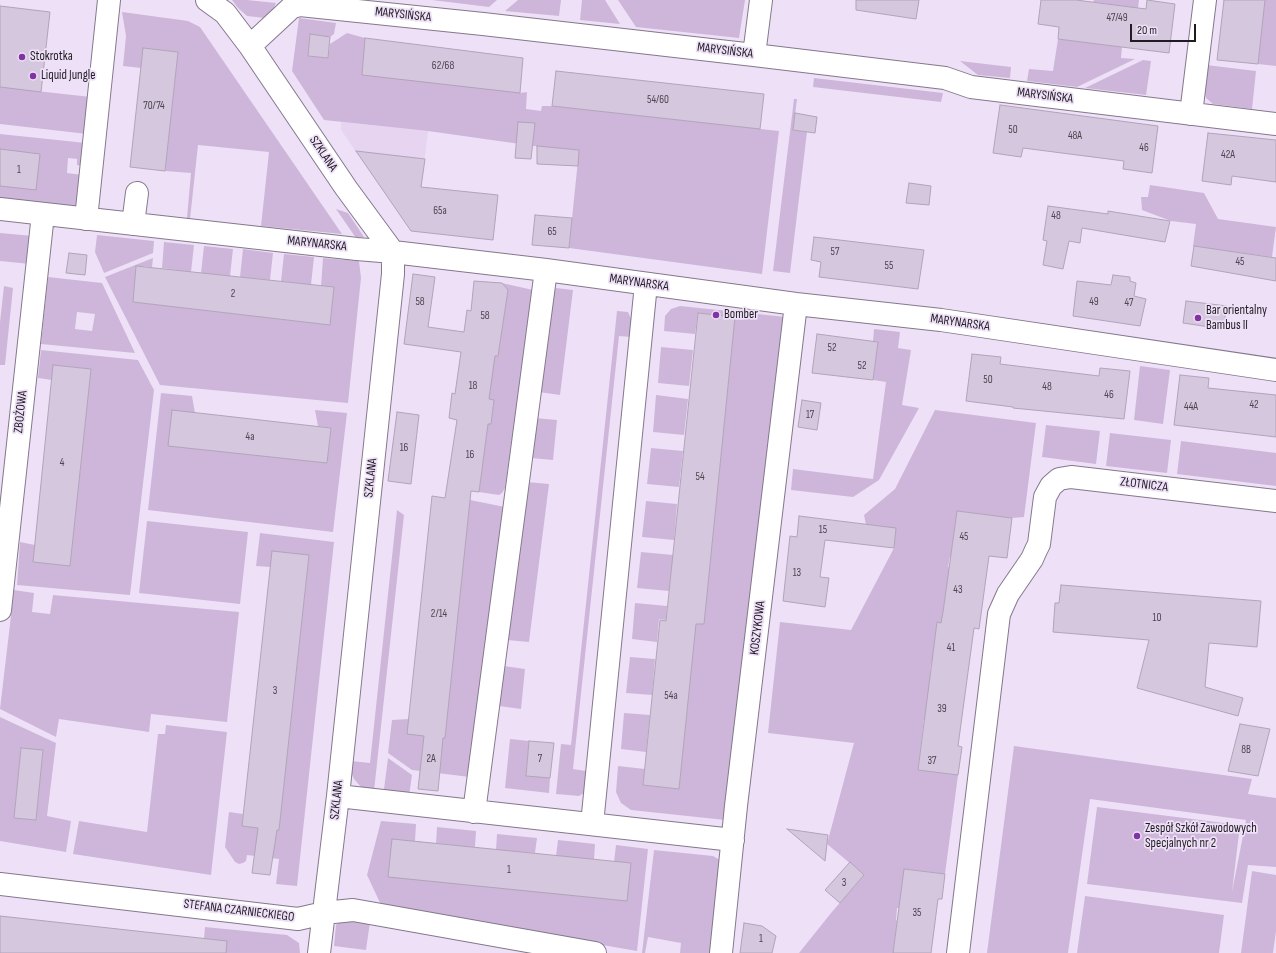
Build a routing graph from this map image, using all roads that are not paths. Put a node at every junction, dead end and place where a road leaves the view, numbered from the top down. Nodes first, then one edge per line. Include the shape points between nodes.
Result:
1 (110, 0) edge
2 (207, 0) edge
3 (761, 0) edge
4 (1205, 0) edge
5 (289, 4) edge
6 (250, 46) junction
7 (754, 55) junction
8 (1191, 114) junction
9 (1276, 124) edge
10 (136, 192) dead end
11 (0, 209) edge
12 (43, 214) junction
13 (86, 219) junction
14 (133, 224) junction
15 (393, 252) junction
16 (546, 270) junction
17 (646, 284) junction
18 (796, 304) junction
19 (1276, 370) edge
20 (1276, 501) edge
21 (0, 610) edge
22 (338, 796) junction
23 (474, 812) junction
24 (592, 824) junction
25 (733, 840) junction
26 (0, 884) edge
27 (324, 913) junction
28 (582, 952) edge
29 (319, 953) edge
30 (721, 953) edge
31 (958, 953) edge

1 - 13 street
2 - 6 street via 225,14
3 - 7 street
4 - 8 street
5 - 6 street, MARYSIŃSKA
5 - 7 street, MARYSIŃSKA
6 - 15 street, SZKLANA via 346,188
7 - 8 street, MARYSIŃSKA via 945,78 971,87
8 - 9 street, MARYSIŃSKA
10 - 14 street
11 - 12 street, MARYNARSKA
12 - 13 street, MARYNARSKA
12 - 21 street, ZBOŻOWA
13 - 14 street, MARYNARSKA
14 - 15 street, MARYNARSKA
15 - 16 street, MARYNARSKA
15 - 22 street, SZKLANA via 393,274
16 - 17 street, MARYNARSKA
16 - 23 street
17 - 18 street, MARYNARSKA
17 - 24 street
18 - 19 street, MARYNARSKA via 941,320
18 - 25 street, KOSZYKOWA
20 - 31 street, ZŁOTNICZA via 1071,477 1060,479 1051,486 1046,497 1036,550 1008,594 999,614
22 - 23 street
22 - 27 street, SZKLANA
23 - 24 street
24 - 25 street
25 - 30 street, KOSZYKOWA
26 - 27 street, STEFANA CZARNIECKIEGO via 298,919
27 - 28 street, STEFANA CZARNIECKIEGO via 353,910
27 - 29 street, SZKLANA

